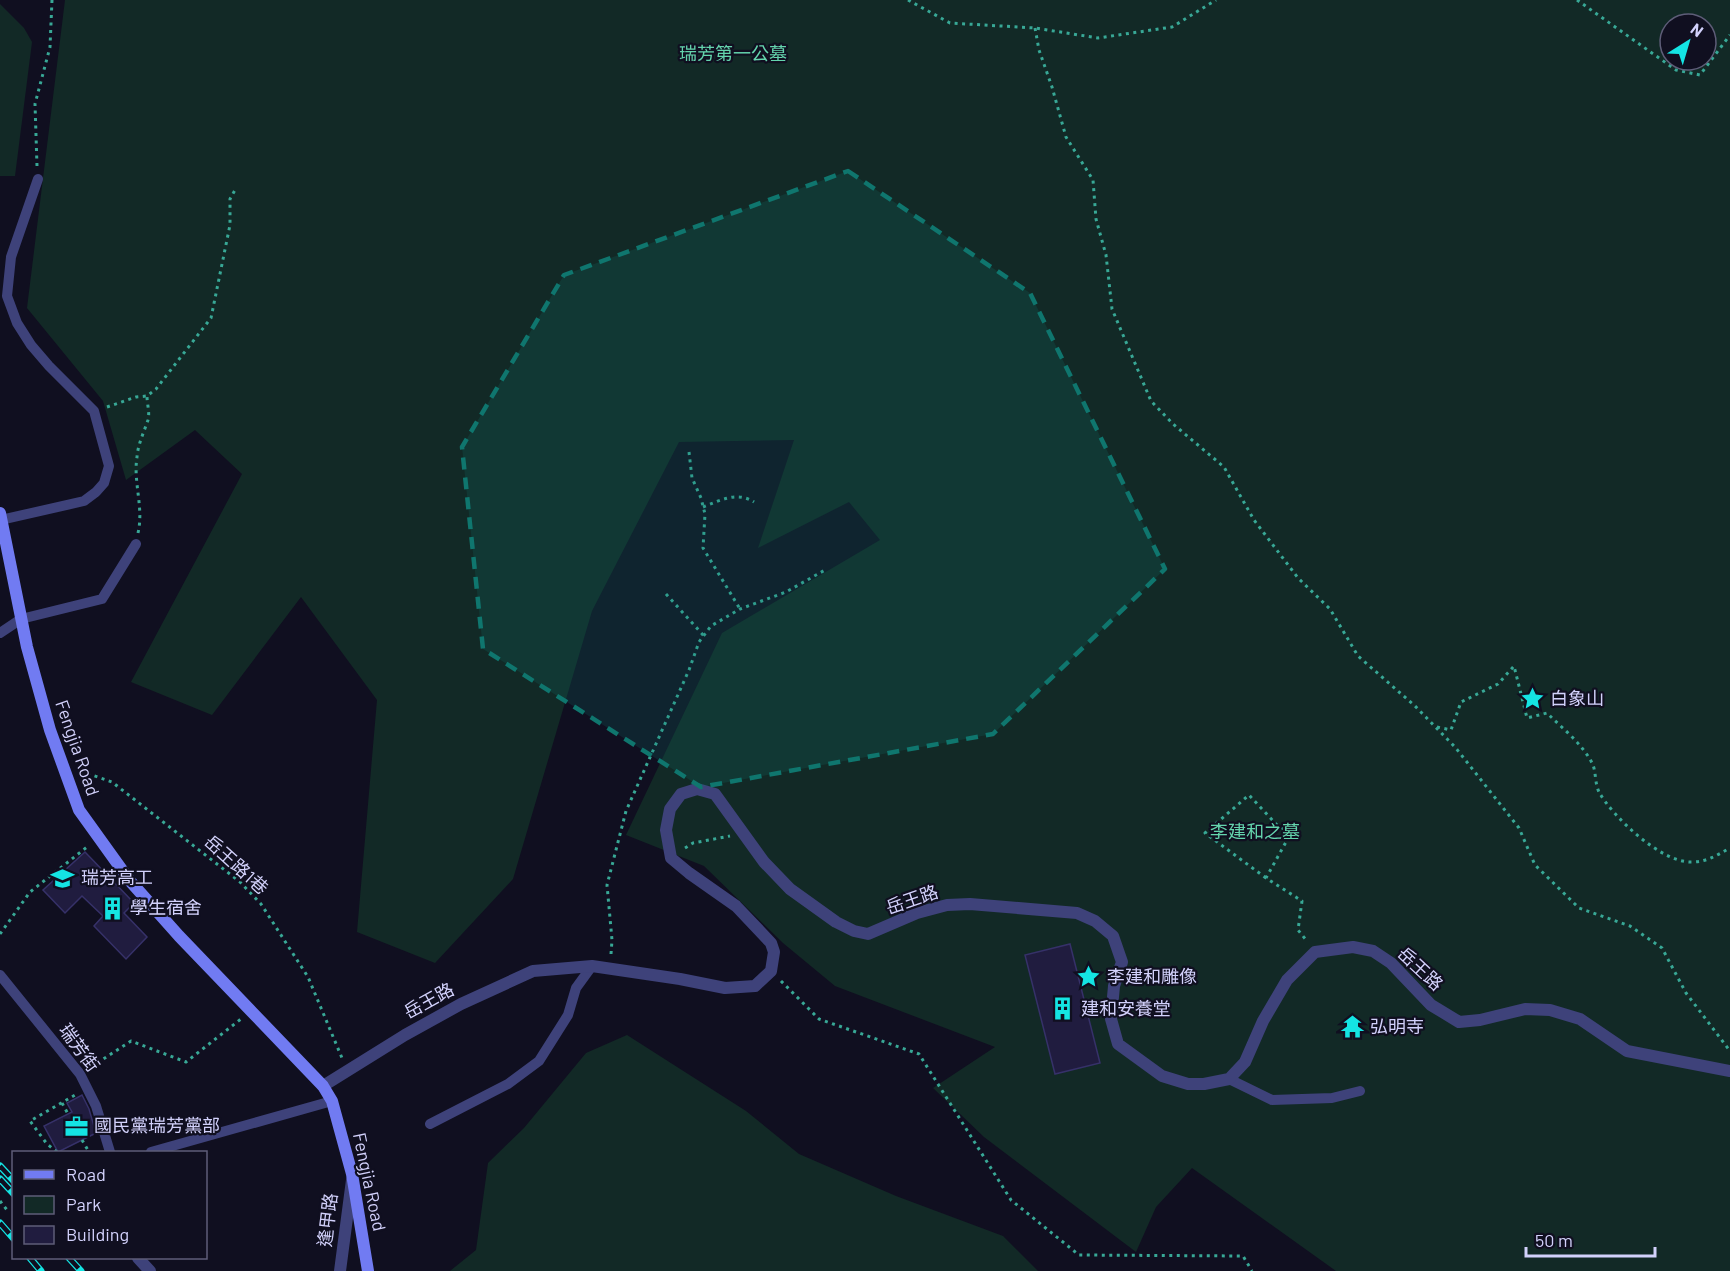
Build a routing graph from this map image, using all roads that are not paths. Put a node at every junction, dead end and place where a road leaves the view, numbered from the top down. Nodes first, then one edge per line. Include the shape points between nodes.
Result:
1 (38, 179) road end
2 (1, 517) edge
3 (135, 544) road end
4 (21, 619) junction
5 (0, 633) edge
6 (592, 966) junction
7 (0, 975) edge
8 (1730, 1071) edge
9 (1230, 1079) junction
10 (323, 1086) junction
11 (1360, 1091) dead end
12 (332, 1101) junction
13 (430, 1124) dead end
14 (110, 1151) edge
15 (155, 1151) edge
16 (352, 1174) junction
17 (140, 1259) edge
18 (150, 1271) edge
19 (340, 1271) edge
20 (368, 1271) edge

1 - 2 lane via 11,257 7,296 17,323 32,345 94,411 110,466 104,483 84,501
2 - 4 main road, Fengjia Road
3 - 4 lane via 102,599
4 - 5 lane
4 - 10 main road, Fengjia Road via 50,730 79,810 130,881 178,936
6 - 9 street, 岳王路 via 725,988 755,986 771,971 771,943 736,906 670,858 666,830 669,809 681,794 697,789 716,795 764,862 790,889 854,931 868,934 917,913 970,904 1077,913 1095,921 1113,936 1122,962 1114,986 1111,1019 1118,1044 1162,1076 1188,1084
6 - 10 street, 岳王路 via 533,971 514,978 452,1009
6 - 13 lane via 576,988 568,1016 539,1061 508,1084
7 - 14 lane, 瑞芳街 via 80,1074 96,1106
8 - 9 street, 岳王路 via 1627,1051 1580,1019 1550,1010 1525,1009 1460,1022 1431,1005 1391,963 1373,951 1353,947 1315,952 1287,980 1245,1062
9 - 11 lane via 1272,1100 1332,1098
10 - 12 main road
12 - 15 lane
12 - 16 main road, Fengjia Road
16 - 19 street, 逢甲路
16 - 20 main road, Fengjia Road
17 - 18 street

